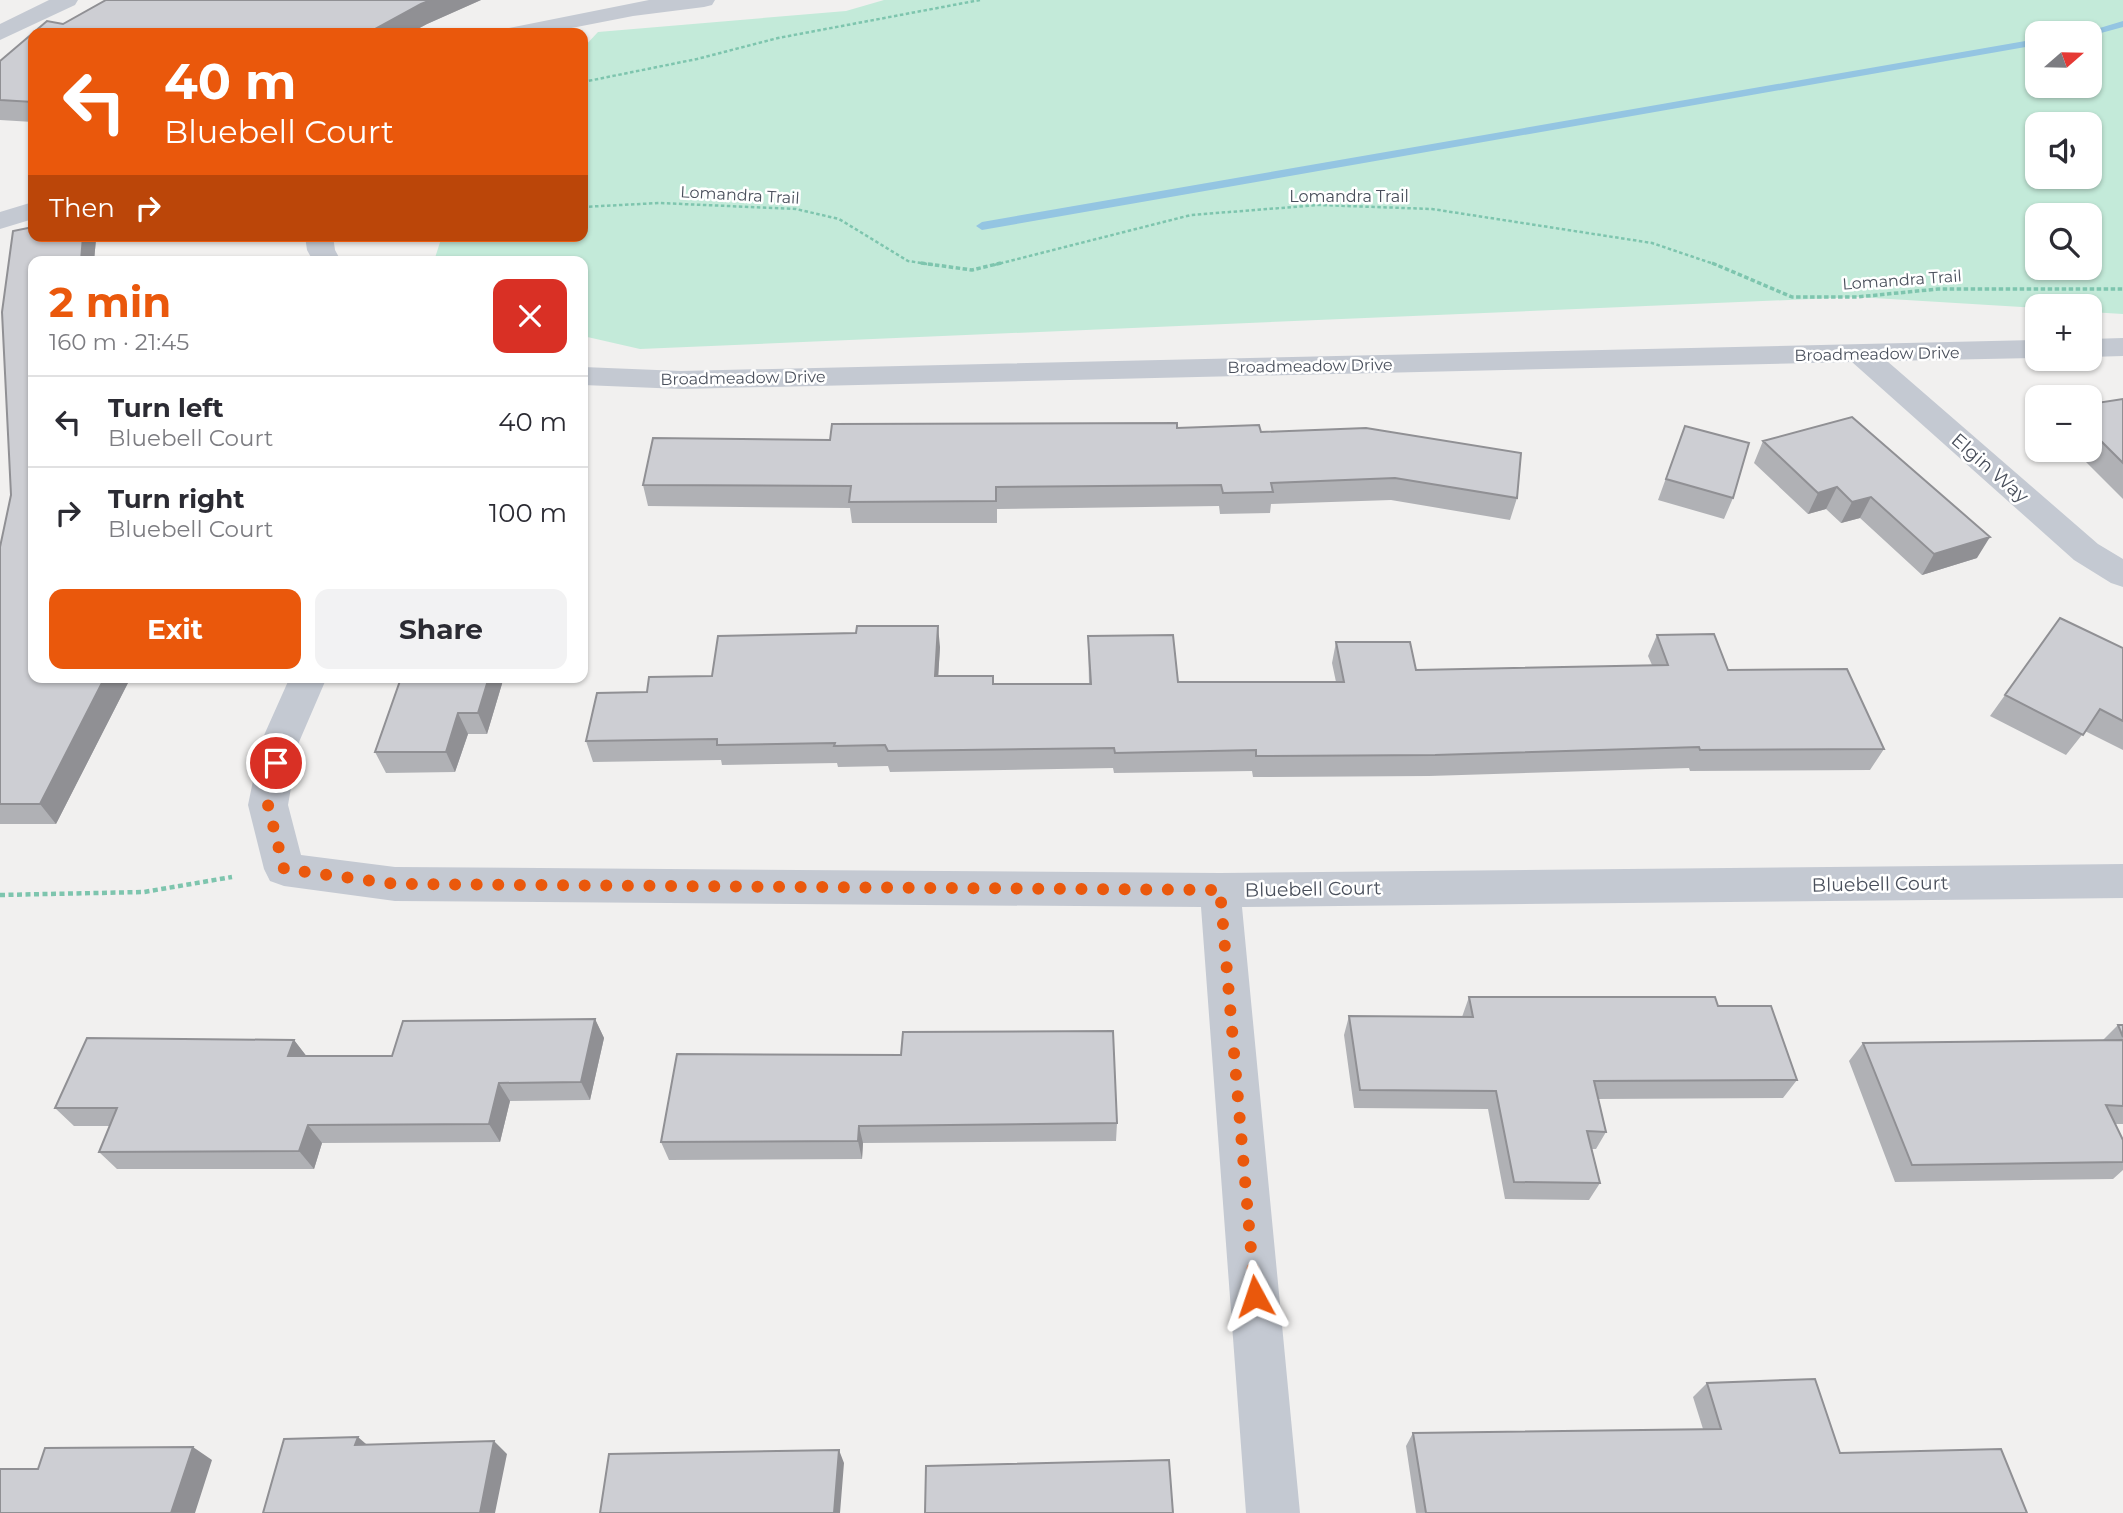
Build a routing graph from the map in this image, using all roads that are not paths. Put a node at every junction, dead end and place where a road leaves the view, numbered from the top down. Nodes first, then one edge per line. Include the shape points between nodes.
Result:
1 (67, 0) edge
2 (704, 0) edge
3 (537, 28) edge
4 (0, 33) edge
5 (28, 211) edge
6 (0, 221) edge
7 (2123, 347) edge
8 (2102, 348) edge
9 (2025, 349) edge
10 (1861, 355) junction
11 (588, 376) edge
12 (2123, 575) edge
13 (306, 683) edge
14 (2123, 881) edge
15 (1220, 890) junction
16 (1273, 1513) edge

1 - 4 street
2 - 3 street via 657,4
5 - 6 street
7 - 8 street
9 - 10 street, Broadmeadow Drive
10 - 11 street, Broadmeadow Drive via 681,380
10 - 12 street, Elgin Way via 2087,552
13 - 15 street, Bluebell Court via 281,741 268,805 284,869 395,884
14 - 15 street, Bluebell Court
15 - 16 street

